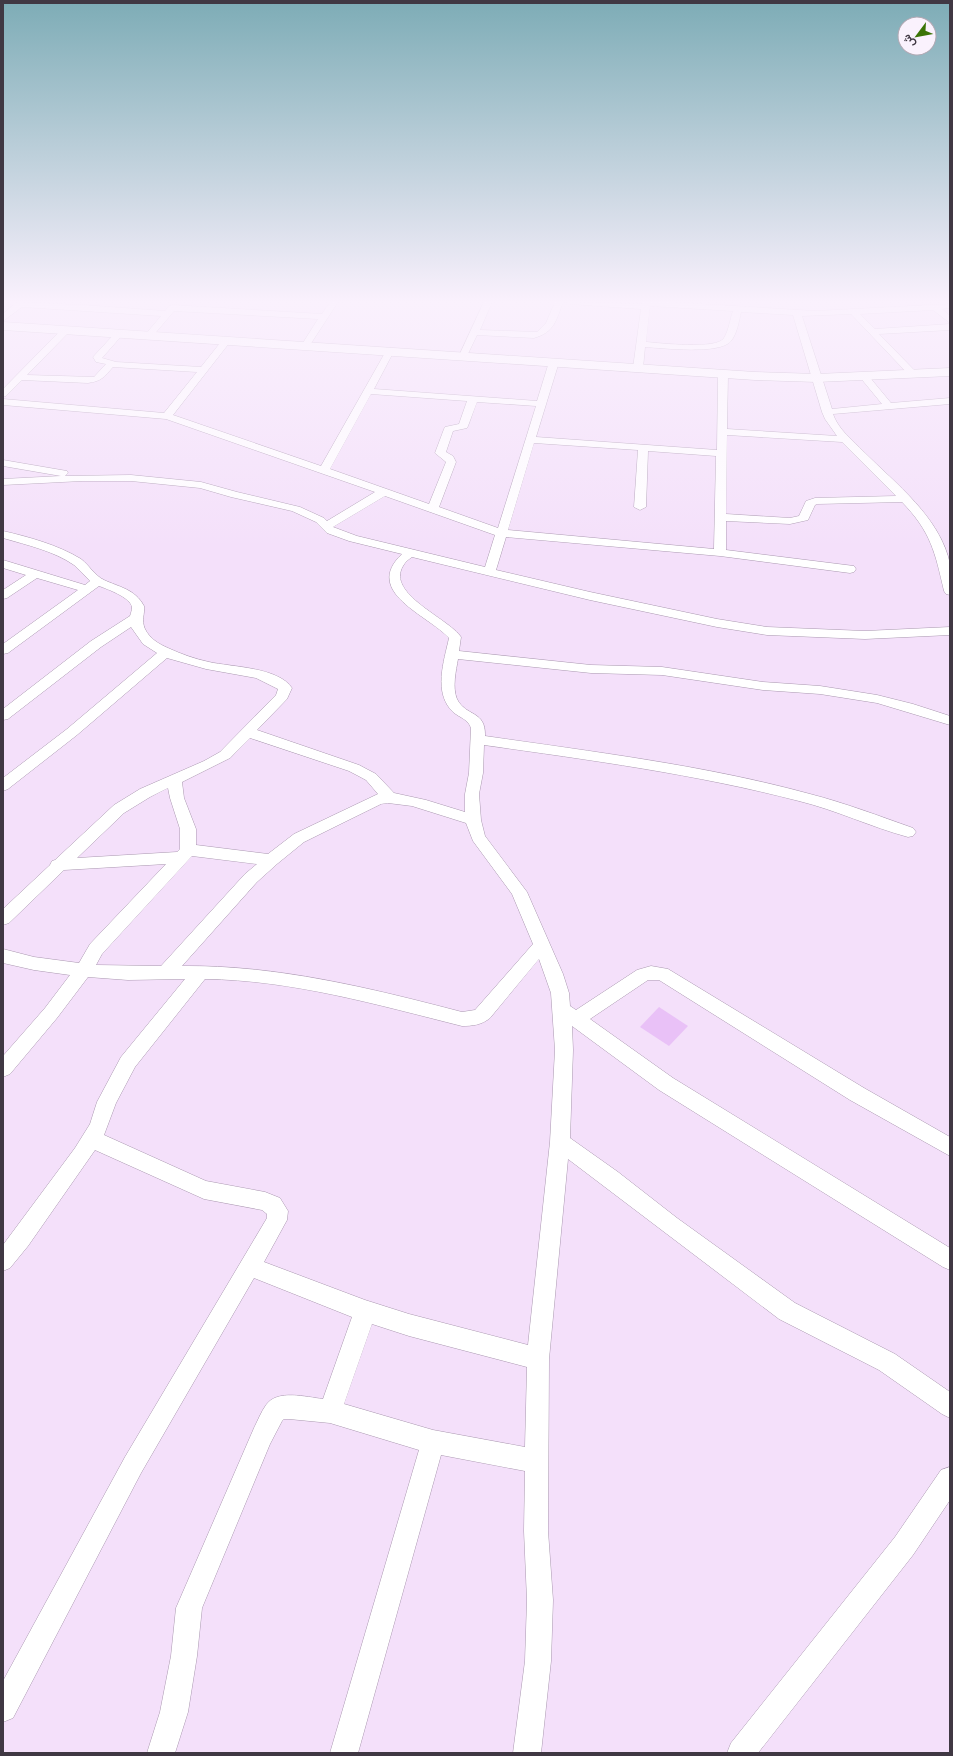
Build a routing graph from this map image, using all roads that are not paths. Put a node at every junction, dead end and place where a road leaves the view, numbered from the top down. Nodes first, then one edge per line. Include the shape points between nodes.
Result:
1 (13, 384) edge
2 (192, 384) edge
3 (372, 384) edge
4 (548, 384) edge
5 (723, 384) edge
6 (819, 384) edge
7 (870, 384) edge
8 (368, 391) junction
9 (3, 394) edge
10 (473, 399) junction
11 (950, 401) edge
12 (3, 402) edge
13 (542, 404) junction
14 (888, 406) junction
15 (827, 412) junction
16 (167, 416) junction
17 (722, 432) junction
18 (845, 439) junction
19 (530, 440) junction
20 (643, 449) junction
21 (722, 453) junction
22 (3, 463) edge
23 (324, 470) junction
24 (82, 478) junction
25 (3, 482) edge
26 (385, 491) junction
27 (906, 499) junction
28 (640, 506) dead end
29 (433, 508) junction
30 (720, 516) junction
31 (326, 526) junction
32 (502, 533) junction
33 (3, 534) edge
34 (410, 552) junction
35 (720, 553) junction
36 (946, 557) edge
37 (3, 564) edge
38 (850, 569) dead end
39 (490, 571) junction
40 (36, 573) junction
41 (92, 585) junction
42 (950, 591) edge
43 (3, 595) edge
44 (136, 618) junction
45 (950, 631) edge
46 (3, 650) edge
47 (166, 652) junction
48 (452, 654) junction
49 (3, 716) edge
50 (950, 721) edge
51 (247, 732) junction
52 (478, 740) junction
53 (174, 780) junction
54 (3, 786) edge
55 (389, 797) junction
56 (473, 820) junction
57 (908, 832) dead end
58 (184, 853) junction
59 (271, 860) junction
60 (58, 865) junction
61 (3, 919) edge
62 (542, 944) junction
63 (3, 956) edge
64 (84, 970) junction
65 (201, 972) junction
66 (165, 973) junction
67 (569, 1014) junction
68 (3, 1069) edge
69 (92, 1138) junction
70 (560, 1142) junction
71 (950, 1147) edge
72 (950, 1260) edge
73 (3, 1261) edge
74 (251, 1267) junction
75 (365, 1312) junction
76 (538, 1359) junction
77 (950, 1406) edge
78 (330, 1411) junction
79 (433, 1442) junction
80 (537, 1461) junction
81 (950, 1479) edge
82 (3, 1708) edge
83 (163, 1752) edge
84 (344, 1753) edge
85 (527, 1753) edge
86 (741, 1753) edge

1 - 9 street
2 - 16 street
3 - 8 street
4 - 13 street
5 - 17 street
6 - 15 street
7 - 14 street
8 - 10 street
8 - 23 street
10 - 13 street
10 - 29 street via 463,426 449,430 440,453 451,462
11 - 14 street
12 - 16 street
13 - 19 street
14 - 15 street
15 - 18 street
16 - 23 street
17 - 18 street
17 - 21 street
18 - 27 street
19 - 20 street
19 - 32 street
20 - 21 street
20 - 28 street
21 - 30 street
22 - 24 street
23 - 26 street
24 - 25 street
24 - 31 street via 131,478 200,485 296,509 320,520
26 - 29 street
26 - 31 street
27 - 30 street via 815,501 810,504 804,518 790,521
27 - 36 street via 933,533
29 - 32 street
30 - 35 street
31 - 34 street via 342,536
32 - 35 street
32 - 39 street
33 - 41 street via 77,562
34 - 39 street
34 - 48 street via 397,567 394,582 398,592 451,631 455,637
35 - 38 street
36 - 42 street
37 - 40 street
39 - 45 street via 598,598 767,631 865,635
40 - 41 street
40 - 43 street
41 - 44 street via 115,587 134,600 139,611
41 - 46 street
44 - 47 street via 142,637
44 - 49 street via 96,644
47 - 51 street via 212,667 264,676 276,680 285,688 282,696
47 - 54 street via 72,732
48 - 50 street via 591,669 662,671 763,686 820,690 877,699
48 - 52 street via 448,691 458,709 475,720
51 - 53 street via 224,755
51 - 55 street via 354,768 371,777
52 - 56 street via 472,794
52 - 57 street via 582,754 797,795
53 - 58 street via 177,798 188,829
53 - 60 street via 119,809
55 - 56 street
55 - 59 street via 378,799 299,838
56 - 62 street via 478,837 519,892
58 - 59 street
58 - 60 street
58 - 64 street via 96,949
59 - 66 street via 251,878
60 - 61 street
62 - 65 street via 484,1013 472,1019 462,1019 338,988 238,974
62 - 67 street
63 - 64 street
64 - 66 street
64 - 68 street
65 - 66 street
65 - 69 street via 128,1062
67 - 70 street via 564,1050
67 - 71 street via 642,976 651,973 662,974 857,1094
67 - 72 street via 666,1084
69 - 73 street
69 - 74 street via 204,1190 265,1201 273,1205 278,1211 277,1220
70 - 76 street
70 - 77 street via 787,1311 887,1362
74 - 75 street
74 - 82 street via 133,1464
75 - 76 street
75 - 78 street
76 - 80 street
78 - 79 street
78 - 83 street via 284,1407 274,1413 262,1436 189,1608 174,1712
79 - 80 street
79 - 84 street
80 - 85 street via 536,1532 540,1600 538,1661
81 - 86 street via 904,1546

